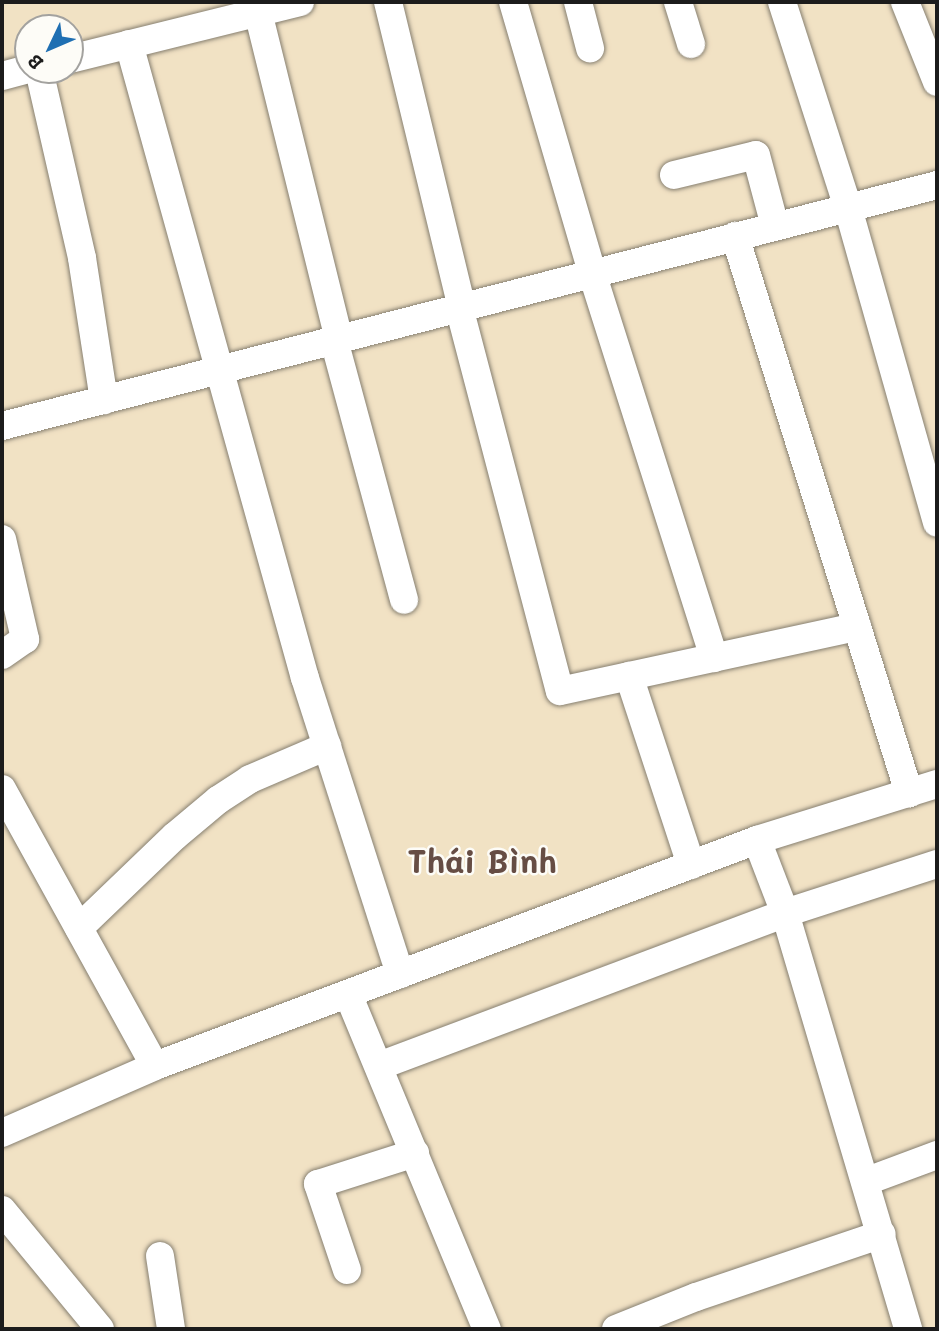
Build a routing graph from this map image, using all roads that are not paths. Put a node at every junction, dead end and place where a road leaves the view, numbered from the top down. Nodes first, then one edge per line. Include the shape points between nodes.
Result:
1 (300, 2) edge
2 (388, 2) edge
3 (513, 2) edge
4 (578, 2) edge
5 (678, 2) edge
6 (782, 2) edge
7 (905, 2) edge
8 (258, 12) junction
9 (129, 44) junction
10 (691, 44) dead end
11 (590, 48) dead end
12 (84, 55) edge
13 (937, 82) edge
14 (42, 84) edge
15 (674, 175) dead end
16 (937, 185) edge
17 (848, 208) junction
18 (775, 226) junction
19 (735, 236) junction
20 (592, 274) junction
21 (460, 307) junction
22 (337, 339) junction
23 (218, 370) junction
24 (104, 400) junction
25 (2, 426) edge
26 (937, 523) edge
27 (2, 539) edge
28 (404, 600) dead end
29 (857, 627) junction
30 (2, 655) edge
31 (714, 658) junction
32 (629, 676) junction
33 (327, 746) junction
34 (937, 784) edge
35 (2, 789) edge
36 (909, 793) junction
37 (757, 840) junction
38 (937, 864) edge
39 (691, 865) junction
40 (785, 913) junction
41 (79, 929) junction
42 (400, 974) junction
43 (348, 994) junction
44 (155, 1066) junction
45 (379, 1066) junction
46 (2, 1133) edge
47 (415, 1153) junction
48 (937, 1155) edge
49 (867, 1181) junction
50 (2, 1211) edge
51 (882, 1234) junction
52 (160, 1256) dead end
53 (347, 1270) dead end
54 (100, 1329) edge
55 (171, 1329) edge
56 (487, 1329) edge
57 (616, 1329) edge
58 (908, 1329) edge

1 - 8 street
2 - 21 street
3 - 20 street
4 - 11 street
5 - 10 street
6 - 17 street
7 - 13 street
8 - 9 street
8 - 22 street
9 - 12 street
9 - 23 street
14 - 24 street via 82,258
15 - 18 street via 756,155
16 - 17 street
17 - 18 street
17 - 26 street
18 - 19 street
19 - 20 street
19 - 29 street
20 - 21 street
20 - 31 street
21 - 22 street
21 - 32 street via 560,691
22 - 23 street
22 - 28 street
23 - 24 street
23 - 33 street
24 - 25 street
27 - 30 street via 25,639
29 - 31 street
29 - 36 street
31 - 32 street
32 - 39 street
33 - 41 street via 250,779 218,800
33 - 42 street
34 - 36 street
35 - 41 street
36 - 37 street
37 - 39 street
37 - 40 street
38 - 40 street
39 - 42 street
40 - 45 street
40 - 49 street
41 - 44 street
42 - 43 street
43 - 44 street
43 - 45 street
44 - 46 street
45 - 47 street
47 - 53 street via 318,1184
47 - 56 street
48 - 49 street
49 - 51 street
50 - 54 street
51 - 57 street
51 - 58 street
52 - 55 street

